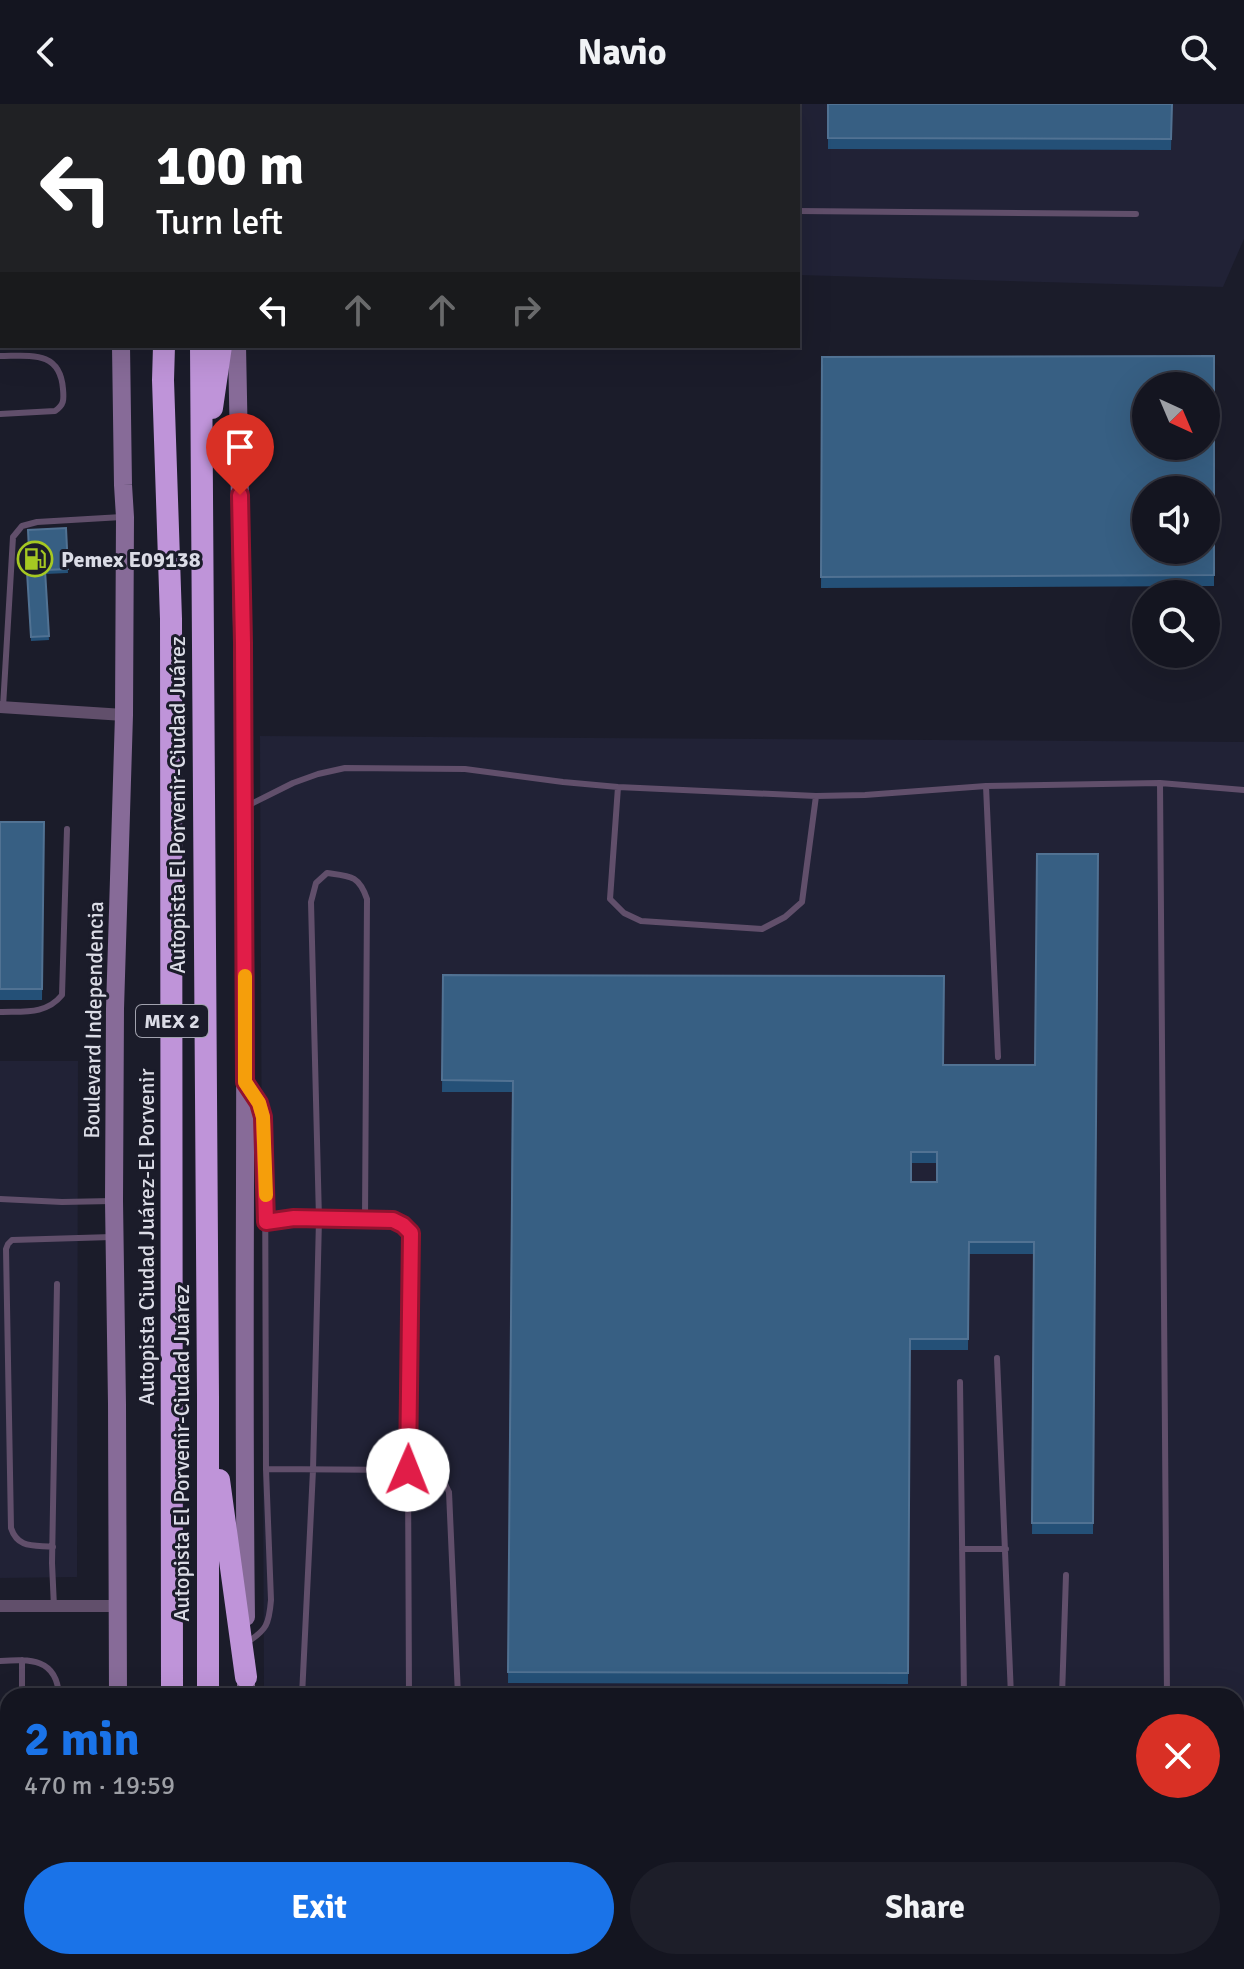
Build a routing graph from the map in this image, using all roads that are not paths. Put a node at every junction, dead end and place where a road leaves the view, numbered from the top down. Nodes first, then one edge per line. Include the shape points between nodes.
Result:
1 (800, 211) edge
2 (1136, 214) dead end
3 (121, 348) edge
4 (161, 348) edge
5 (201, 348) edge
6 (221, 348) edge
7 (237, 348) edge
8 (0, 356) edge
9 (0, 414) edge
10 (201, 488) junction
11 (125, 517) junction
12 (2, 707) edge
13 (124, 715) junction
14 (1160, 783) junction
15 (986, 786) junction
16 (618, 787) junction
17 (1244, 790) edge
18 (816, 796) junction
19 (244, 807) junction
20 (67, 829) dead end
21 (0, 1012) edge
22 (998, 1057) dead end
23 (245, 1082) junction
24 (0, 1199) edge
25 (114, 1201) junction
26 (319, 1219) junction
27 (365, 1220) junction
28 (266, 1222) junction
29 (115, 1237) junction
30 (57, 1284) dead end
31 (244, 1343) junction
32 (266, 1343) junction
33 (997, 1358) dead end
34 (960, 1382) dead end
35 (208, 1396) junction
36 (266, 1469) junction
37 (313, 1470) junction
38 (408, 1470) junction
39 (53, 1547) junction
40 (962, 1549) junction
41 (1006, 1549) junction
42 (1066, 1575) dead end
43 (0, 1606) edge
44 (116, 1606) junction
45 (54, 1607) junction
46 (246, 1643) junction
47 (22, 1660) junction
48 (0, 1661) edge
49 (246, 1686) edge
50 (22, 1688) edge
51 (58, 1688) edge
52 (118, 1688) edge
53 (172, 1688) edge
54 (208, 1688) edge
55 (302, 1688) edge
56 (409, 1688) edge
57 (458, 1688) edge
58 (964, 1688) edge
59 (1011, 1688) edge
60 (1062, 1688) edge
61 (1167, 1688) edge

1 - 2 lane
3 - 11 main road, Boulevard Independencia
4 - 53 highway, Autopista Ciudad Juárez-El Porvenir / MEX 2 via 171,619
5 - 10 highway, Autopista El Porvenir-Ciudad Juárez / MEX 2
6 - 10 highway
7 - 19 main road
8 - 9 lane via 41,357 55,364 64,401 55,411
10 - 35 highway, Autopista El Porvenir-Ciudad Juárez / MEX 2
11 - 12 lane via 37,522 22,526 13,537
11 - 13 main road, Boulevard Independencia
12 - 13 street
13 - 25 main road, Boulevard Independencia
14 - 15 lane
14 - 17 lane
14 - 61 lane
15 - 18 lane
15 - 22 lane
16 - 18 lane
16 - 18 lane via 610,899 624,913 641,921 762,929 802,902
16 - 19 lane via 465,769 345,768 293,783
19 - 23 main road
20 - 21 lane via 62,995 42,1010
23 - 28 lane via 263,1117
23 - 31 main road
24 - 25 lane
25 - 29 main road, Boulevard Independencia
26 - 27 lane
26 - 27 lane via 311,902 316,883 327,873 354,877 367,899
26 - 28 lane
26 - 37 lane
27 - 38 lane via 393,1220 411,1233
28 - 32 lane
29 - 39 lane via 12,1240 6,1249 11,1528 21,1543
29 - 44 main road, Boulevard Independencia
30 - 39 lane
31 - 32 lane
31 - 46 main road
32 - 36 lane
33 - 41 lane
34 - 40 lane
35 - 49 highway
35 - 54 highway, Autopista El Porvenir-Ciudad Juárez / MEX 2
36 - 37 lane
36 - 46 lane via 271,1600 266,1628
37 - 38 lane
37 - 55 lane
38 - 56 lane
38 - 57 lane via 444,1482 449,1492
39 - 45 lane
40 - 41 lane
40 - 58 lane
41 - 59 lane
42 - 60 lane
43 - 45 street
44 - 45 street
44 - 52 main road, Boulevard Independencia
46 - 49 main road
47 - 48 lane
47 - 50 lane
47 - 51 lane via 49,1669

